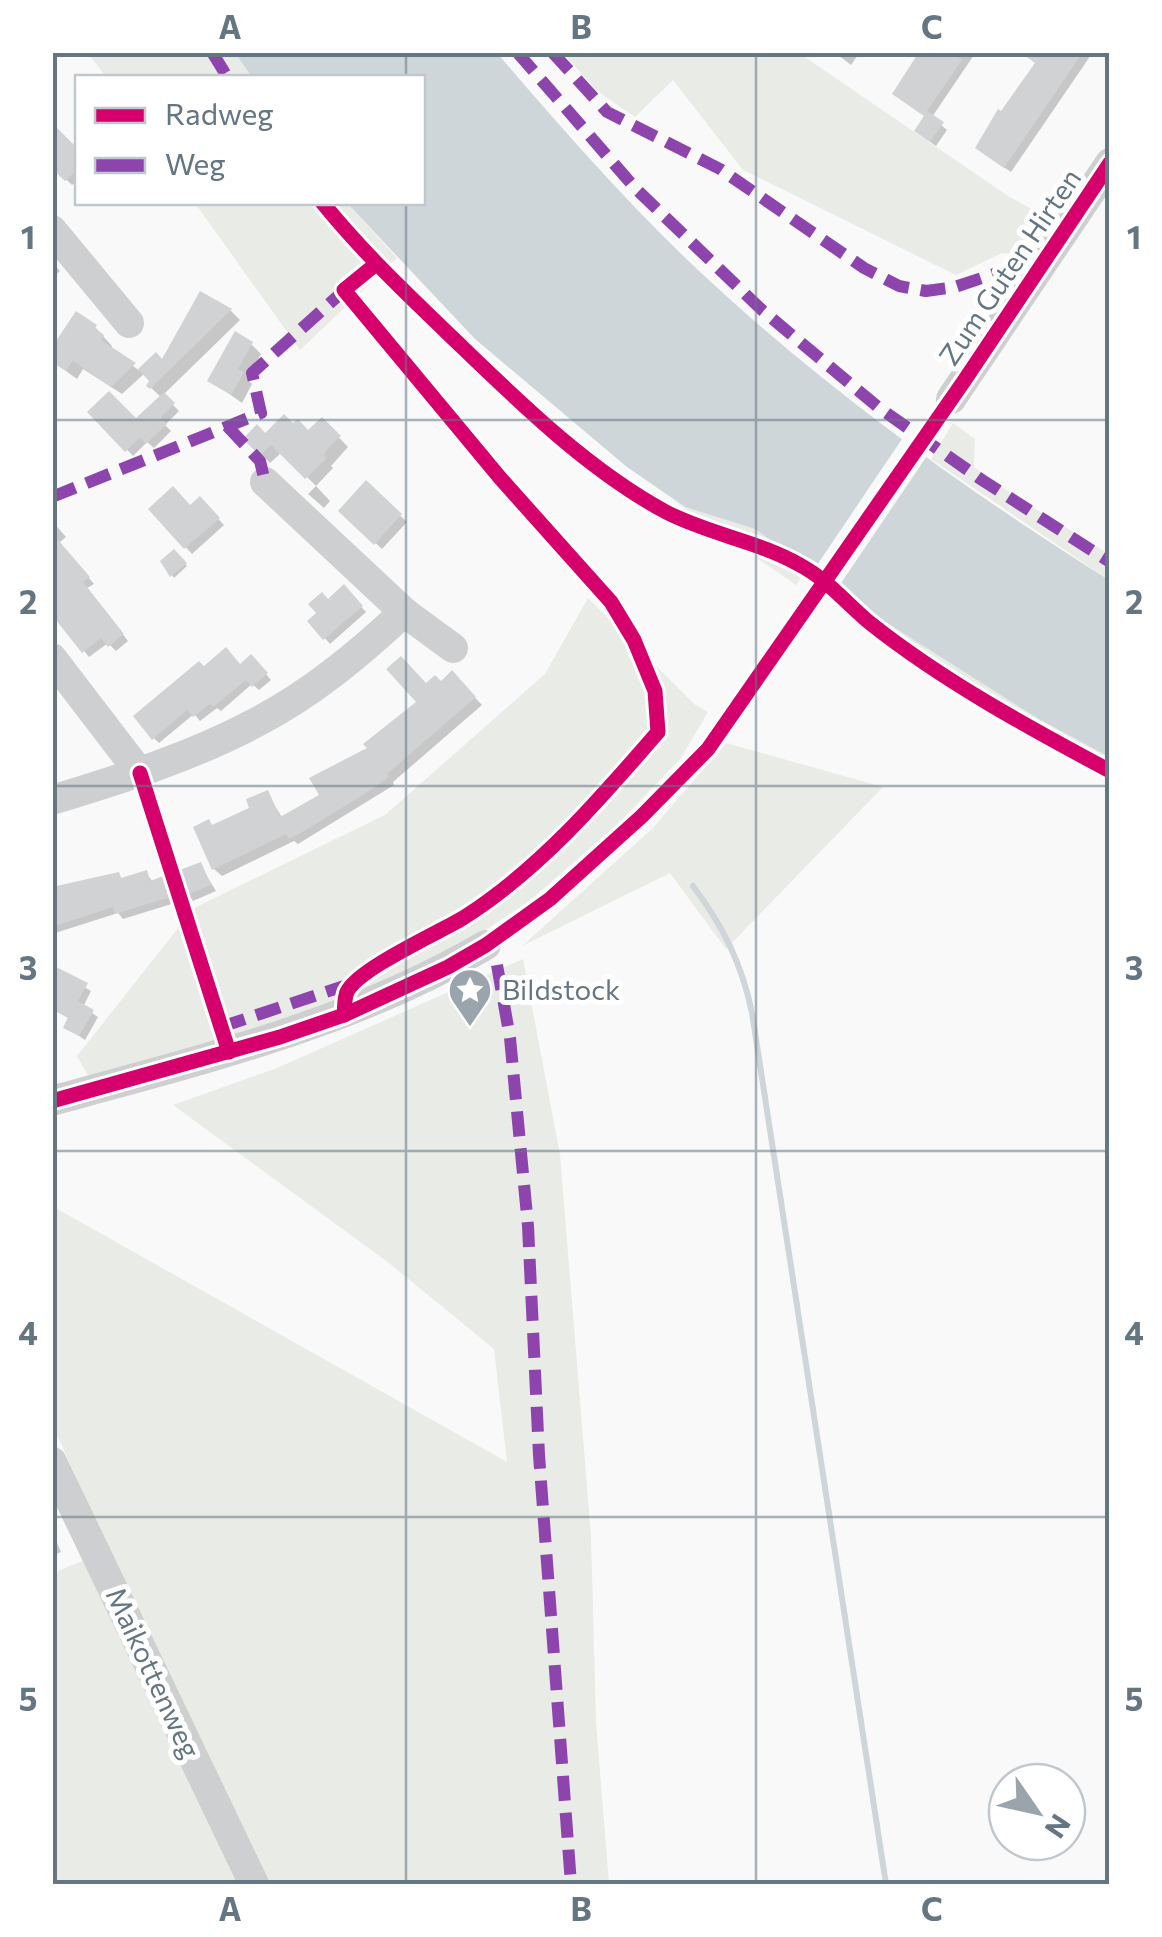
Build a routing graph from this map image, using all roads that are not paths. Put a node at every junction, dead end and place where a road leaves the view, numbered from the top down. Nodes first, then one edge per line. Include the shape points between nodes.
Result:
1 (1110, 163) edge
2 (52, 230) edge
3 (129, 323) dead end
4 (951, 399) dead end
5 (265, 482) dead end
6 (404, 612) junction
7 (453, 648) dead end
8 (52, 658) edge
9 (140, 773) junction
10 (52, 800) edge
11 (486, 945) dead end
12 (52, 1102) edge
13 (52, 1462) edge
14 (254, 1884) edge

1 - 4 street, Zum Guten Hirten
2 - 3 street
5 - 6 street
6 - 7 street
6 - 9 street via 322,682 254,724
8 - 9 street
9 - 10 street
11 - 12 street via 344,1015
13 - 14 street, Maikottenweg

